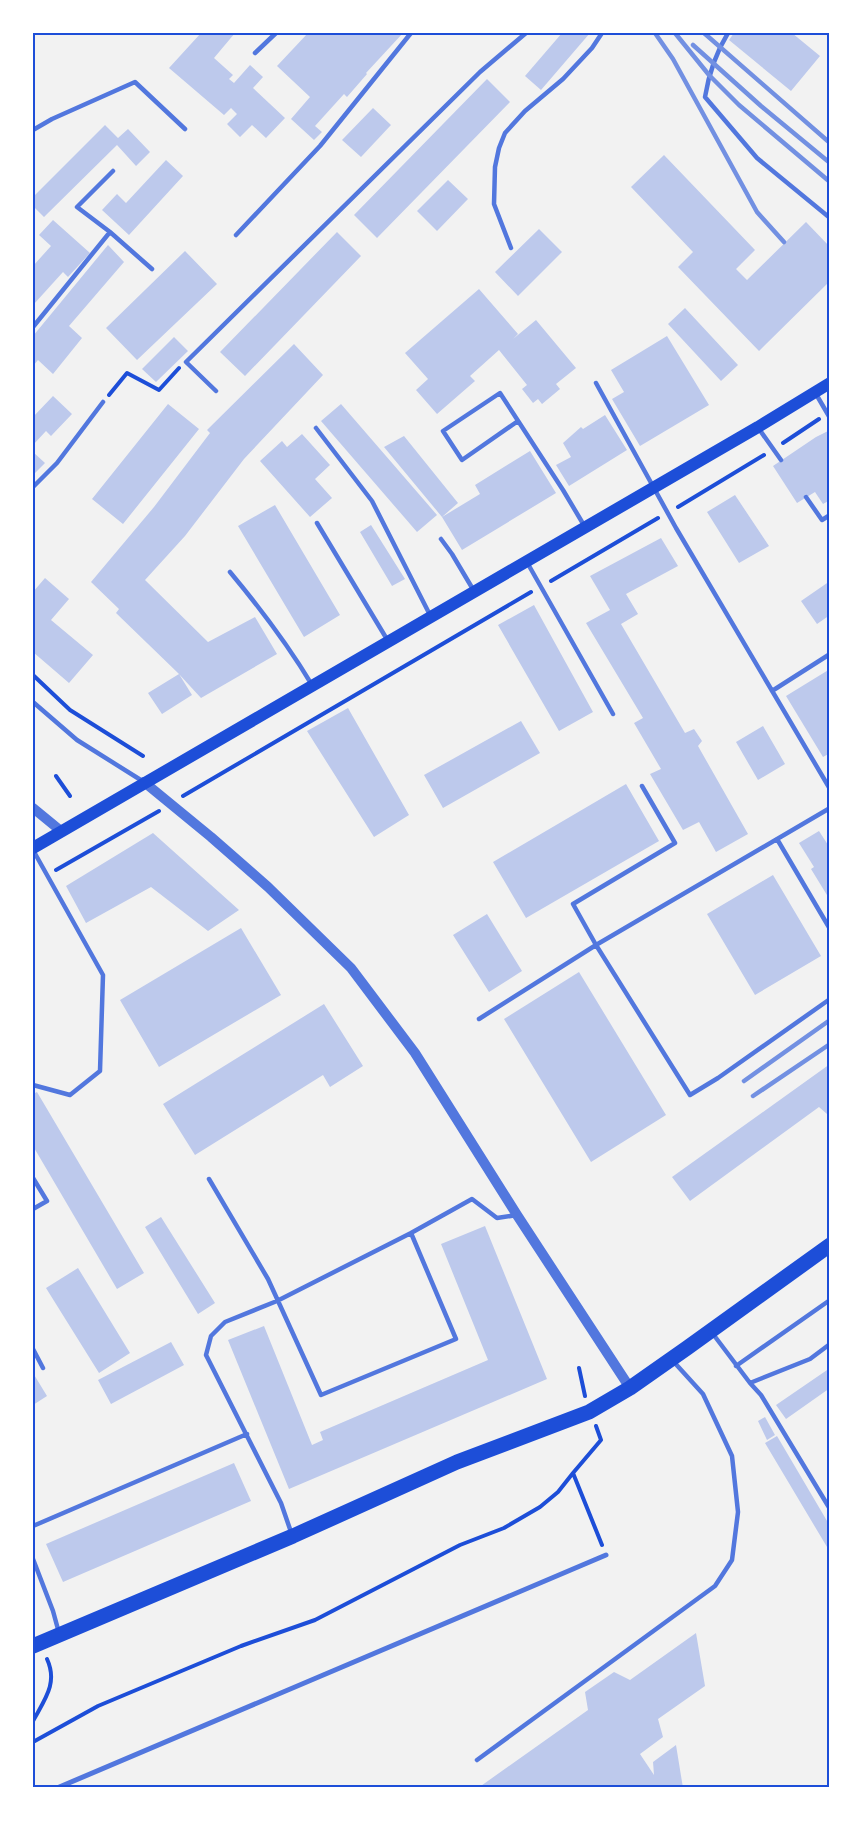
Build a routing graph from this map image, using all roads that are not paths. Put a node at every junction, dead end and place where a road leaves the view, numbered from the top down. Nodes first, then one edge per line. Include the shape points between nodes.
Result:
1 (276, 33) edge
2 (411, 33) edge
3 (526, 33) edge
4 (602, 33) edge
5 (728, 33) edge
6 (255, 53) dead end
7 (185, 129) dead end
8 (33, 130) edge
9 (113, 171) dead end
10 (830, 218) edge
11 (110, 232) junction
12 (236, 235) dead end
13 (511, 248) dead end
14 (152, 269) dead end
15 (33, 327) edge
16 (596, 383) dead end
17 (830, 383) edge
18 (216, 391) dead end
19 (815, 392) junction
20 (103, 402) road end
21 (829, 416) edge
22 (518, 421) junction
23 (758, 427) junction
24 (316, 428) dead end
25 (781, 460) dead end
26 (33, 487) edge
27 (654, 487) junction
28 (806, 497) dead end
29 (830, 515) edge
30 (316, 523) dead end
31 (585, 527) junction
32 (441, 539) dead end
33 (527, 561) junction
34 (230, 572) dead end
35 (474, 591) junction
36 (431, 616) junction
37 (388, 641) junction
38 (830, 654) edge
39 (312, 686) junction
40 (772, 690) junction
41 (33, 702) edge
42 (614, 714) dead end
43 (144, 782) junction
44 (642, 786) dead end
45 (830, 789) edge
46 (33, 808) edge
47 (830, 808) edge
48 (61, 831) junction
49 (777, 839) junction
50 (33, 849) edge
51 (830, 929) edge
52 (596, 945) junction
53 (830, 999) edge
54 (479, 1019) dead end
55 (33, 1085) edge
56 (33, 1178) edge
57 (209, 1179) dead end
58 (33, 1209) edge
59 (517, 1215) junction
60 (411, 1233) junction
61 (830, 1245) edge
62 (830, 1300) edge
63 (277, 1301) junction
64 (712, 1331) junction
65 (830, 1344) edge
66 (33, 1349) edge
67 (671, 1359) junction
68 (736, 1366) junction
69 (43, 1368) dead end
70 (750, 1383) junction
71 (630, 1388) junction
72 (247, 1434) junction
73 (830, 1509) edge
74 (33, 1526) edge
75 (293, 1536) junction
76 (606, 1554) road end
77 (33, 1559) edge
78 (60, 1635) junction
79 (33, 1646) edge
80 (477, 1760) dead end
81 (57, 1788) edge

1 - 6 lane
2 - 12 lane via 320,146
3 - 18 lane via 480,72 186,362
4 - 13 lane via 562,79 505,133 495,167 494,204
5 - 10 lane via 712,63 705,97 757,158
7 - 8 lane via 135,82
9 - 11 lane via 77,207
11 - 14 lane
11 - 15 lane
16 - 27 lane
17 - 19 main road
19 - 21 lane
19 - 23 main road
20 - 26 lane via 57,463
22 - 22 lane via 500,393 443,431 462,460
22 - 31 lane
23 - 25 lane
23 - 27 main road
24 - 36 lane via 372,501
27 - 31 main road
27 - 40 lane
28 - 29 lane via 822,520
30 - 37 lane
31 - 33 main road
32 - 35 lane
33 - 35 main road
33 - 42 lane
34 - 39 lane via 261,609
35 - 36 main road
36 - 37 main road
37 - 39 main road
38 - 40 lane
39 - 43 main road
40 - 45 lane
41 - 43 lane via 77,740
43 - 48 main road
43 - 59 street via 268,887 351,968 415,1053
44 - 52 lane via 675,843 573,904
46 - 48 street
47 - 49 lane
48 - 50 main road
49 - 51 lane
49 - 52 lane
50 - 55 lane via 103,975 100,1071 70,1095
52 - 53 lane via 690,1095
52 - 54 lane
56 - 58 lane via 46,1201
57 - 63 lane
59 - 60 lane via 497,1218 472,1199
59 - 71 street
60 - 63 lane
60 - 63 lane via 456,1339 321,1395
61 - 64 main road
62 - 68 lane
63 - 72 lane via 225,1322 211,1336 206,1355
64 - 67 main road
64 - 68 lane
65 - 70 lane via 810,1359
66 - 69 lane
67 - 71 main road
67 - 80 lane via 703,1394 732,1456 738,1512 732,1560 715,1586
68 - 70 lane
70 - 73 lane
71 - 75 main road via 589,1412 457,1462
72 - 74 lane
72 - 75 lane
75 - 78 main road
76 - 81 street
77 - 78 lane
78 - 79 main road

